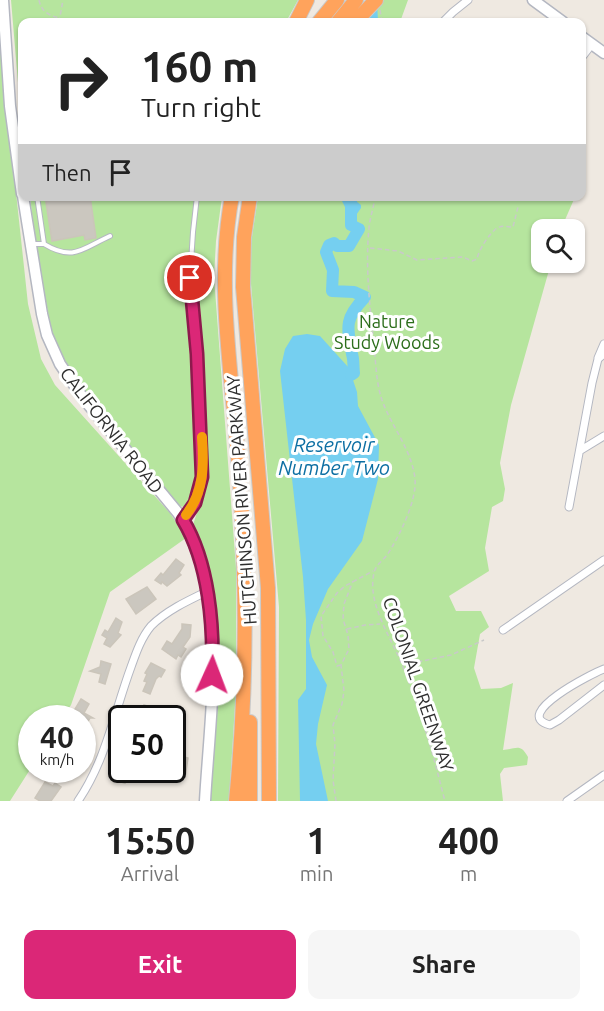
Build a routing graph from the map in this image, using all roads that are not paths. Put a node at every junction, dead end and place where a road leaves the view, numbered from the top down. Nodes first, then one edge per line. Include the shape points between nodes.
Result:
1 (3, 0) edge
2 (307, 0) edge
3 (337, 0) edge
4 (356, 0) edge
5 (468, 0) edge
6 (542, 2) edge
7 (378, 4) edge
8 (298, 18) edge
9 (322, 18) edge
10 (341, 18) edge
11 (359, 18) edge
12 (448, 18) edge
13 (559, 18) edge
14 (586, 40) edge
15 (592, 44) junction
16 (586, 52) edge
17 (604, 53) edge
18 (18, 163) edge
19 (24, 201) edge
20 (38, 201) edge
21 (197, 201) edge
22 (231, 201) edge
23 (249, 201) edge
24 (110, 236) dead end
25 (31, 244) junction
26 (44, 244) junction
27 (604, 344) edge
28 (601, 356) edge
29 (604, 436) edge
30 (581, 450) junction
31 (569, 507) dead end
32 (183, 520) junction
33 (604, 560) edge
34 (206, 592) junction
35 (502, 630) dead end
36 (604, 669) edge
37 (244, 673) junction
38 (604, 685) edge
39 (604, 775) edge
40 (78, 801) edge
41 (205, 801) edge
42 (236, 801) edge
43 (250, 801) edge
44 (269, 801) edge
45 (567, 801) edge

1 - 18 main road, CALIFORNIA ROAD
2 - 8 highway
3 - 9 highway
4 - 10 highway
5 - 12 street
6 - 13 main road
7 - 11 highway
14 - 15 main road
15 - 16 street
15 - 17 main road
19 - 25 main road, CALIFORNIA ROAD
20 - 26 lane
21 - 32 lane via 190,278 202,477 195,503
22 - 37 highway, HUTCHINSON RIVER PARKWAY via 224,276 242,515
23 - 44 highway, HUTCHINSON RIVER PARKWAY via 242,274 268,588
24 - 26 lane via 74,254
25 - 26 lane
25 - 32 main road, CALIFORNIA ROAD via 44,324 60,364 79,393
27 - 28 street
28 - 30 street
29 - 30 street
30 - 31 street
32 - 34 main road, CALIFORNIA ROAD via 198,552
33 - 35 street
34 - 40 street via 173,609 144,636 99,764
34 - 41 main road, CALIFORNIA ROAD via 213,649
36 - 38 street via 562,691 541,709 543,720 550,725 559,720
37 - 42 highway, HUTCHINSON RIVER PARKWAY
37 - 43 highway via 250,728
39 - 45 street

